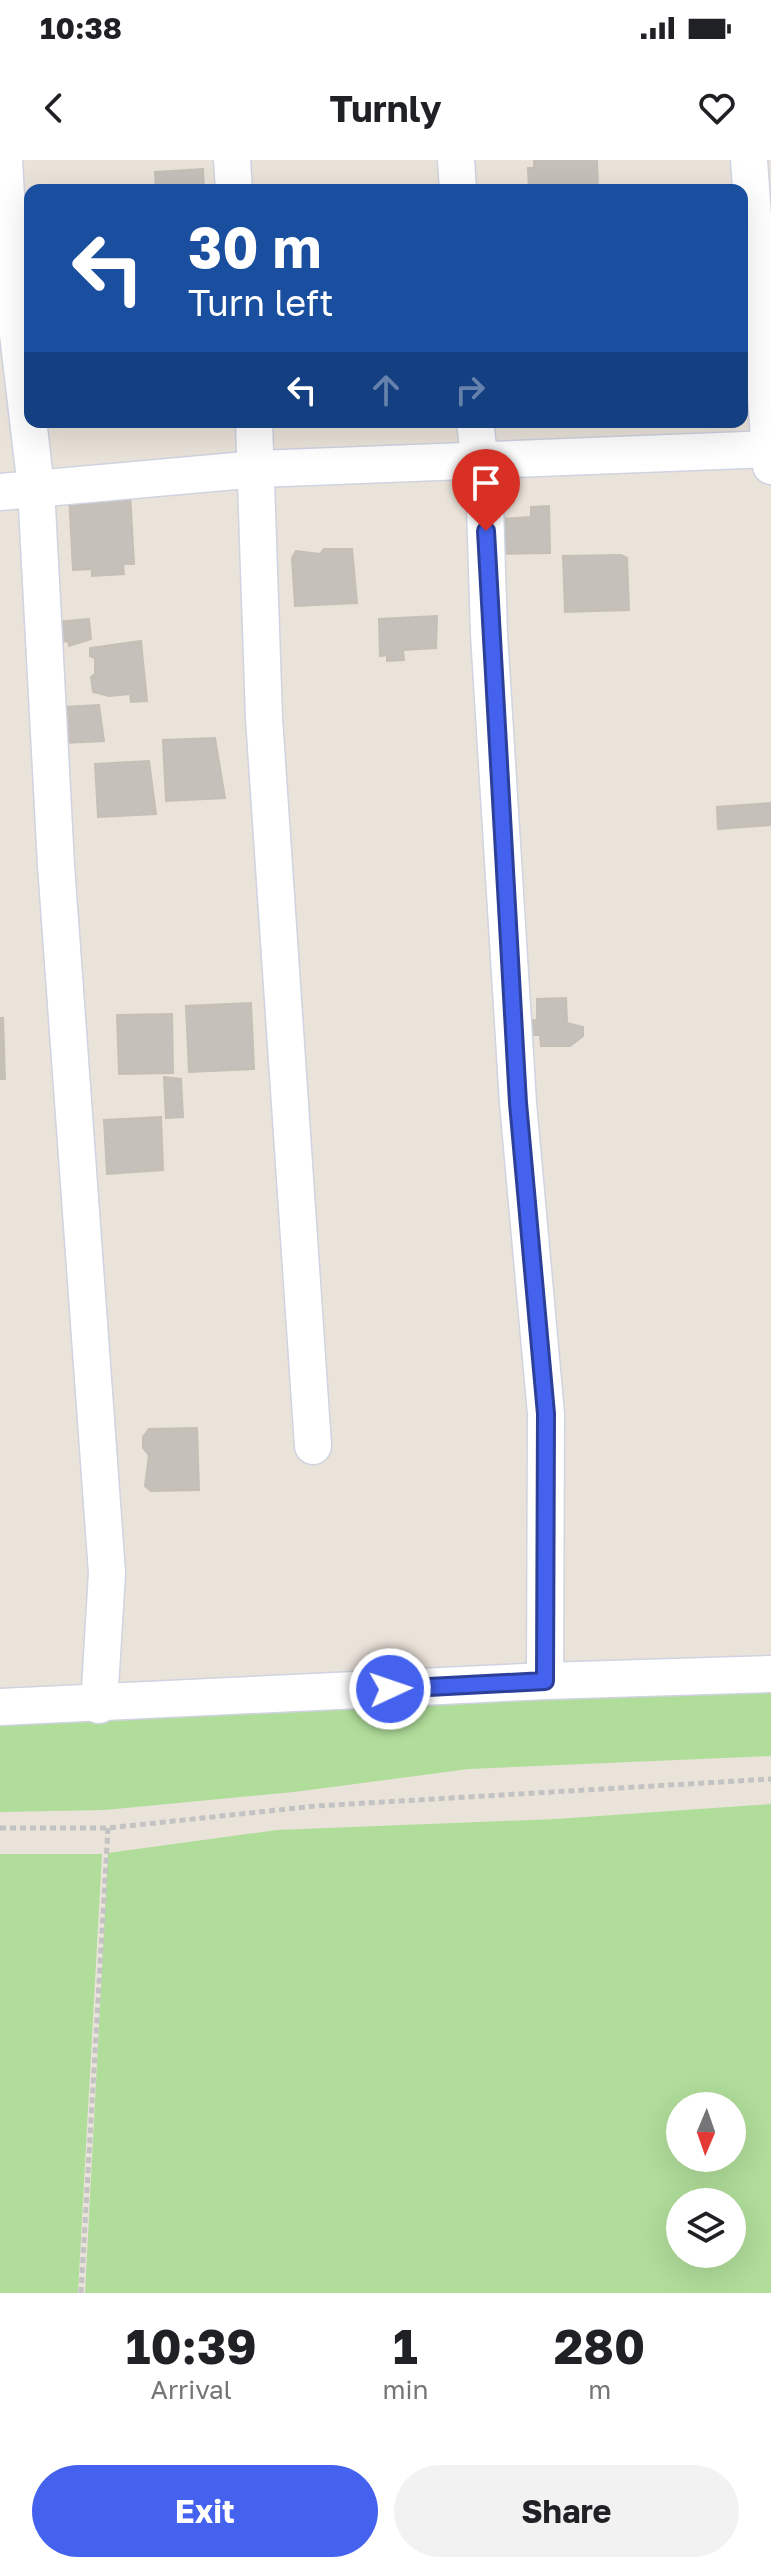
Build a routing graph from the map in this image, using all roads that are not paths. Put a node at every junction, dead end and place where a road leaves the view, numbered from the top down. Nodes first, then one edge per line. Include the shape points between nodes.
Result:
1 (4, 160) edge
2 (232, 160) edge
3 (456, 160) edge
4 (749, 160) edge
5 (234, 184) edge
6 (458, 184) edge
7 (24, 386) edge
8 (29, 428) edge
9 (255, 428) edge
10 (475, 428) edge
11 (770, 455) edge
12 (478, 460) junction
13 (258, 469) junction
14 (36, 488) junction
15 (0, 492) edge
16 (313, 1446) dead end
17 (771, 1674) edge
18 (545, 1681) junction
19 (99, 1705) junction
20 (0, 1707) edge

1 - 7 street
2 - 5 street
3 - 6 street
4 - 11 street
8 - 14 street
9 - 13 street
10 - 12 street
11 - 12 street
12 - 13 street
12 - 18 street via 485,506 518,1103 546,1414
13 - 14 street
13 - 16 street via 264,718
14 - 15 street
14 - 19 street via 57,881 107,1573
17 - 18 street
18 - 19 street
19 - 20 street

